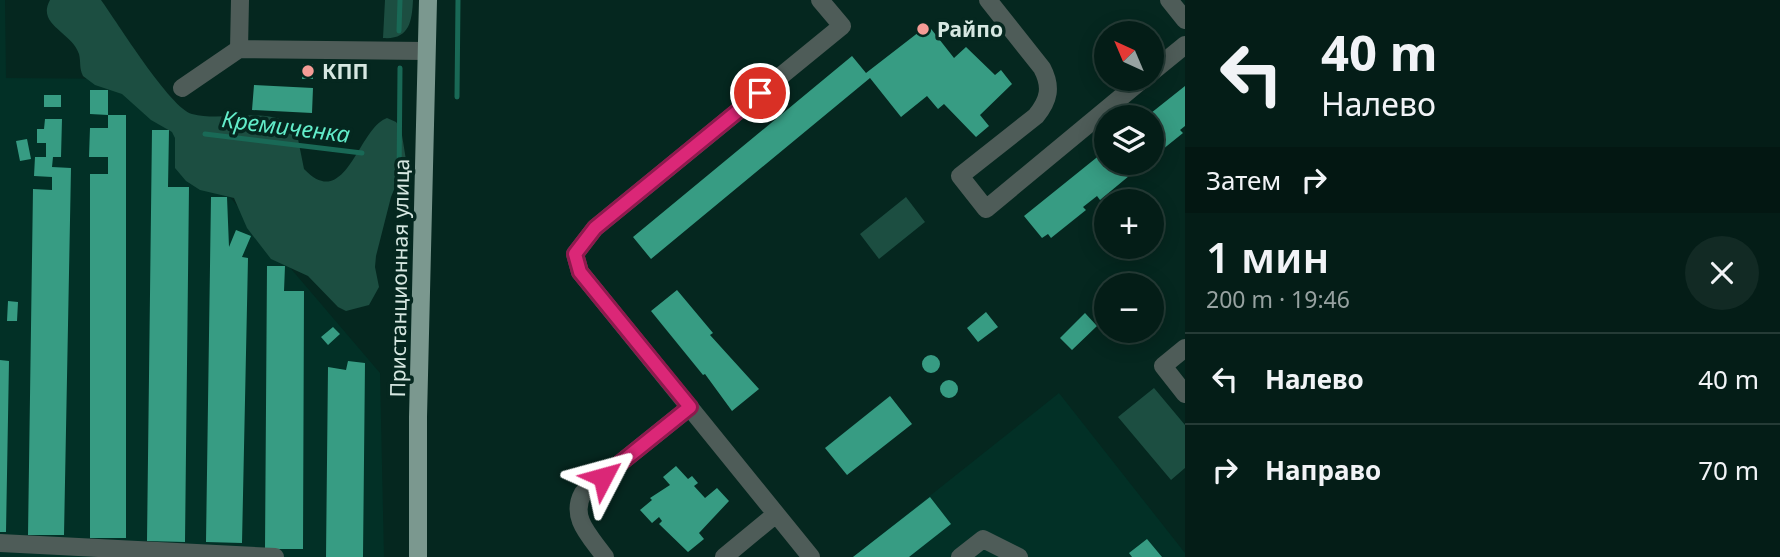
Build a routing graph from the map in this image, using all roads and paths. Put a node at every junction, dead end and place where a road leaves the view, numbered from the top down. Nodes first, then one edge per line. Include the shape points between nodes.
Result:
1 (240, 0) edge
2 (428, 0) edge
3 (820, 0) edge
4 (988, 0) edge
5 (1169, 0) edge
6 (1185, 20) edge
7 (1185, 44) edge
8 (239, 49) junction
9 (426, 51) junction
10 (1164, 62) edge
11 (182, 88) dead end
12 (1129, 91) edge
13 (1185, 348) edge
14 (1185, 394) edge
15 (690, 407) junction
16 (776, 514) junction
17 (0, 543) edge
18 (275, 557) edge
19 (418, 557) edge
20 (606, 557) edge
21 (724, 557) edge
22 (811, 557) edge
23 (960, 557) edge
24 (1019, 557) edge

1 - 8 lane
2 - 9 main road, Пристанционная улица
3 - 15 lane via 842,26 595,228 575,254 580,272
4 - 12 lane via 1042,68 1049,92 1036,116 960,176 986,209
5 - 6 lane
7 - 10 lane
8 - 9 lane
8 - 11 lane
9 - 19 main road, Пристанционная улица
13 - 14 lane via 1163,366
15 - 16 lane
15 - 20 lane via 583,493 576,512
16 - 21 lane
16 - 22 lane
17 - 18 lane
23 - 24 lane via 983,539

